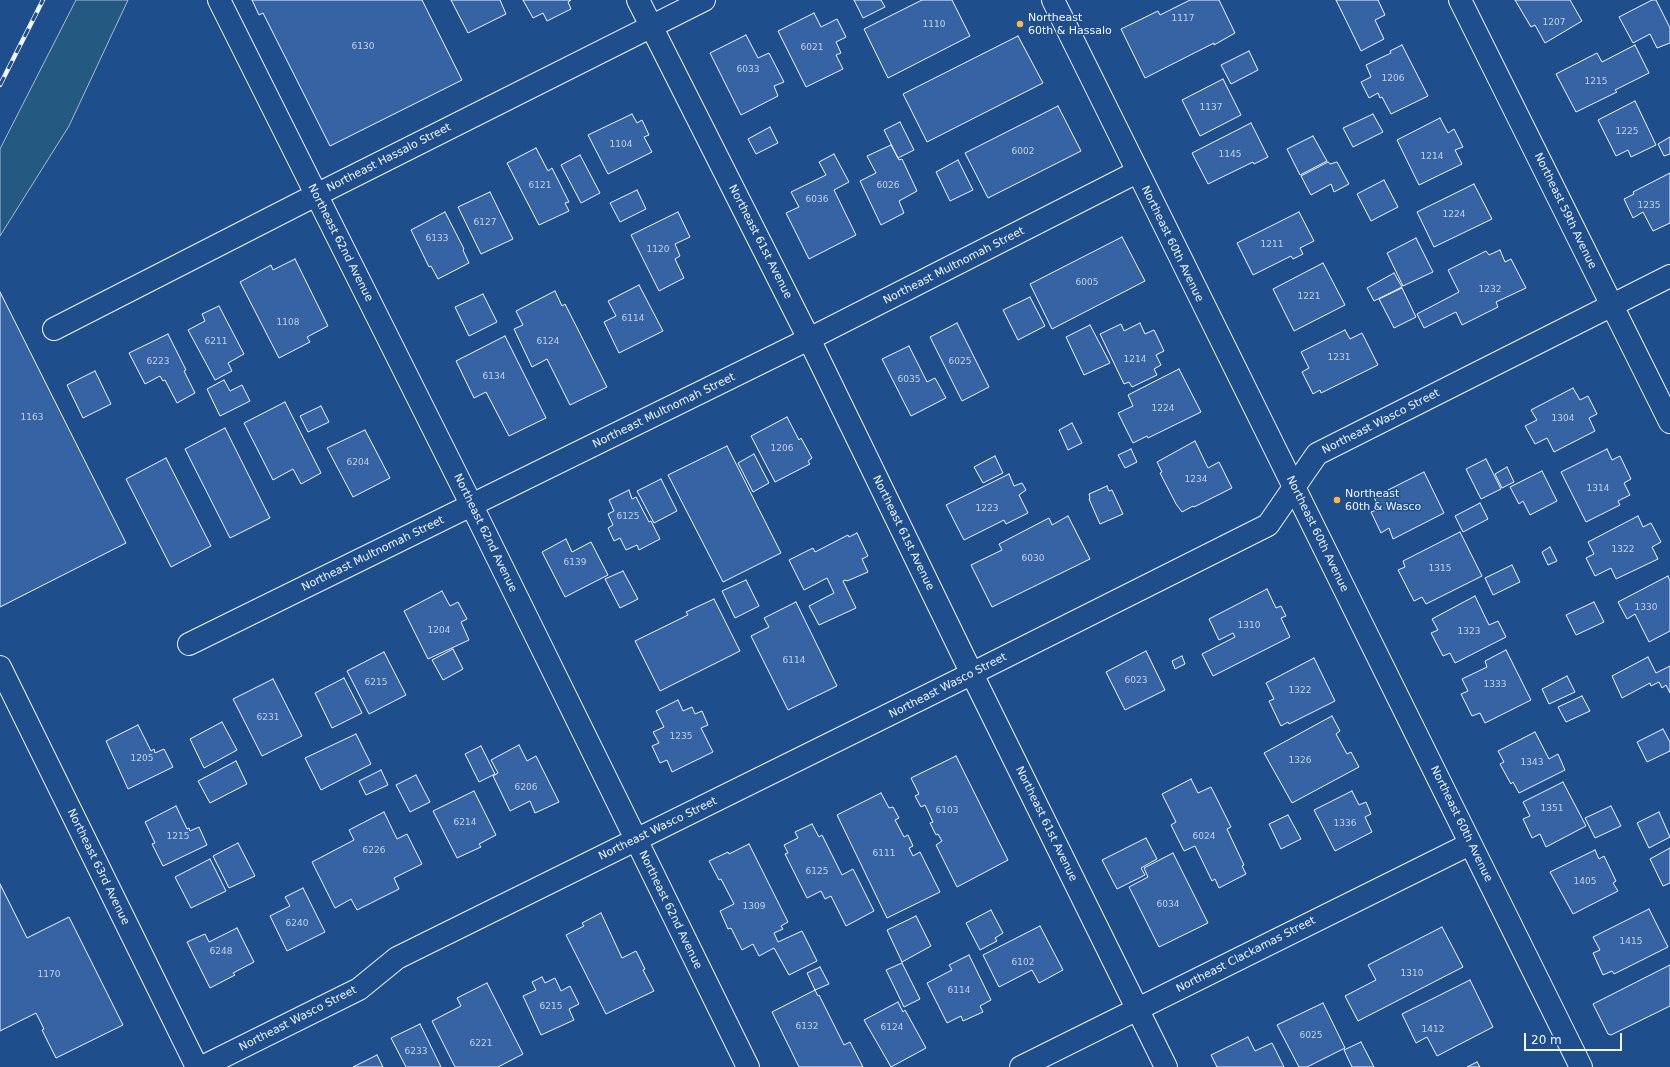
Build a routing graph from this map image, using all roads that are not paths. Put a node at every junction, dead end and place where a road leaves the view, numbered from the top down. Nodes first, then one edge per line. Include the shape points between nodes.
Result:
1 (219, 0) edge
2 (638, 0) edge
3 (704, 0) edge
4 (1053, 0) edge
5 (1460, 0) edge
6 (651, 26) junction
7 (1137, 172) junction
8 (316, 195) junction
9 (1670, 276) edge
10 (1611, 305) junction
11 (54, 329) dead end
12 (809, 339) junction
13 (1670, 422) edge
14 (1294, 488) junction
15 (472, 506) junction
16 (189, 644) dead end
17 (0, 667) edge
18 (972, 674) junction
19 (636, 840) junction
20 (1470, 844) junction
21 (1137, 1010) junction
22 (197, 1067) edge
23 (202, 1067) edge
24 (748, 1067) edge
25 (1021, 1067) edge
26 (1166, 1067) edge
27 (1581, 1067) edge

1 - 8 street, Northeast 62nd Avenue
2 - 6 street, Northeast 61st Avenue
3 - 6 street, Northeast Hassalo Street
4 - 7 street, Northeast 60th Avenue
5 - 10 street, Northeast 59th Avenue
6 - 8 street, Northeast Hassalo Street
6 - 12 street, Northeast 61st Avenue
7 - 12 street, Northeast Multnomah Street
7 - 14 street, Northeast 60th Avenue
8 - 11 street, Northeast Hassalo Street
8 - 15 street, Northeast 62nd Avenue
9 - 10 street, Northeast Wasco Street
10 - 13 street, Northeast 59th Avenue
10 - 14 street, Northeast Wasco Street via 1318,454
12 - 15 street, Northeast Multnomah Street
12 - 18 street, Northeast 61st Avenue
14 - 18 street, Northeast Wasco Street via 1268,525
14 - 20 street, Northeast 60th Avenue
15 - 16 street, Northeast Multnomah Street
15 - 19 street, Northeast 62nd Avenue
17 - 22 street, Northeast 63rd Avenue
18 - 19 street, Northeast Wasco Street
18 - 21 street, Northeast 61st Avenue
19 - 23 street, Northeast Wasco Street via 397,958 359,990
19 - 24 street, Northeast 62nd Avenue
20 - 21 street, Northeast Clackamas Street
20 - 27 street, Northeast 60th Avenue
21 - 25 street, Northeast Clackamas Street
21 - 26 street, Northeast 61st Avenue

